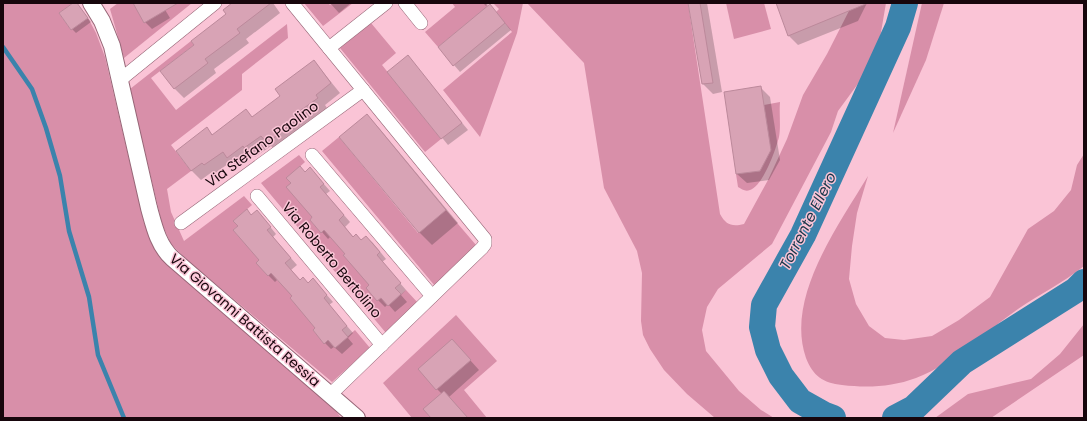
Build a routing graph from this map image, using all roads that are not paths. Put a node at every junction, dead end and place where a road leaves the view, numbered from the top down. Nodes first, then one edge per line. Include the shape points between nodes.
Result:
1 (91, 3) edge
2 (215, 3) edge
3 (292, 3) edge
4 (386, 3) edge
5 (405, 3) edge
6 (421, 23) dead end
7 (329, 48) junction
8 (120, 80) junction
9 (363, 90) junction
10 (312, 155) dead end
11 (257, 196) dead end
12 (181, 223) dead end
13 (432, 296) junction
14 (382, 345) junction
15 (331, 394) junction
16 (357, 418) edge

1 - 8 street, Via Giovanni Battista Ressia via 109,37
2 - 8 street
3 - 7 street
4 - 7 street
5 - 6 street
7 - 9 street
8 - 15 street, Via Giovanni Battista Ressia via 149,208 163,248
9 - 12 street, Via Stefano Paolino
9 - 13 street via 481,232 485,241 482,248
10 - 13 street
11 - 14 street, Via Roberto Bertolino
13 - 14 street
14 - 15 street
15 - 16 street, Via Giovanni Battista Ressia

